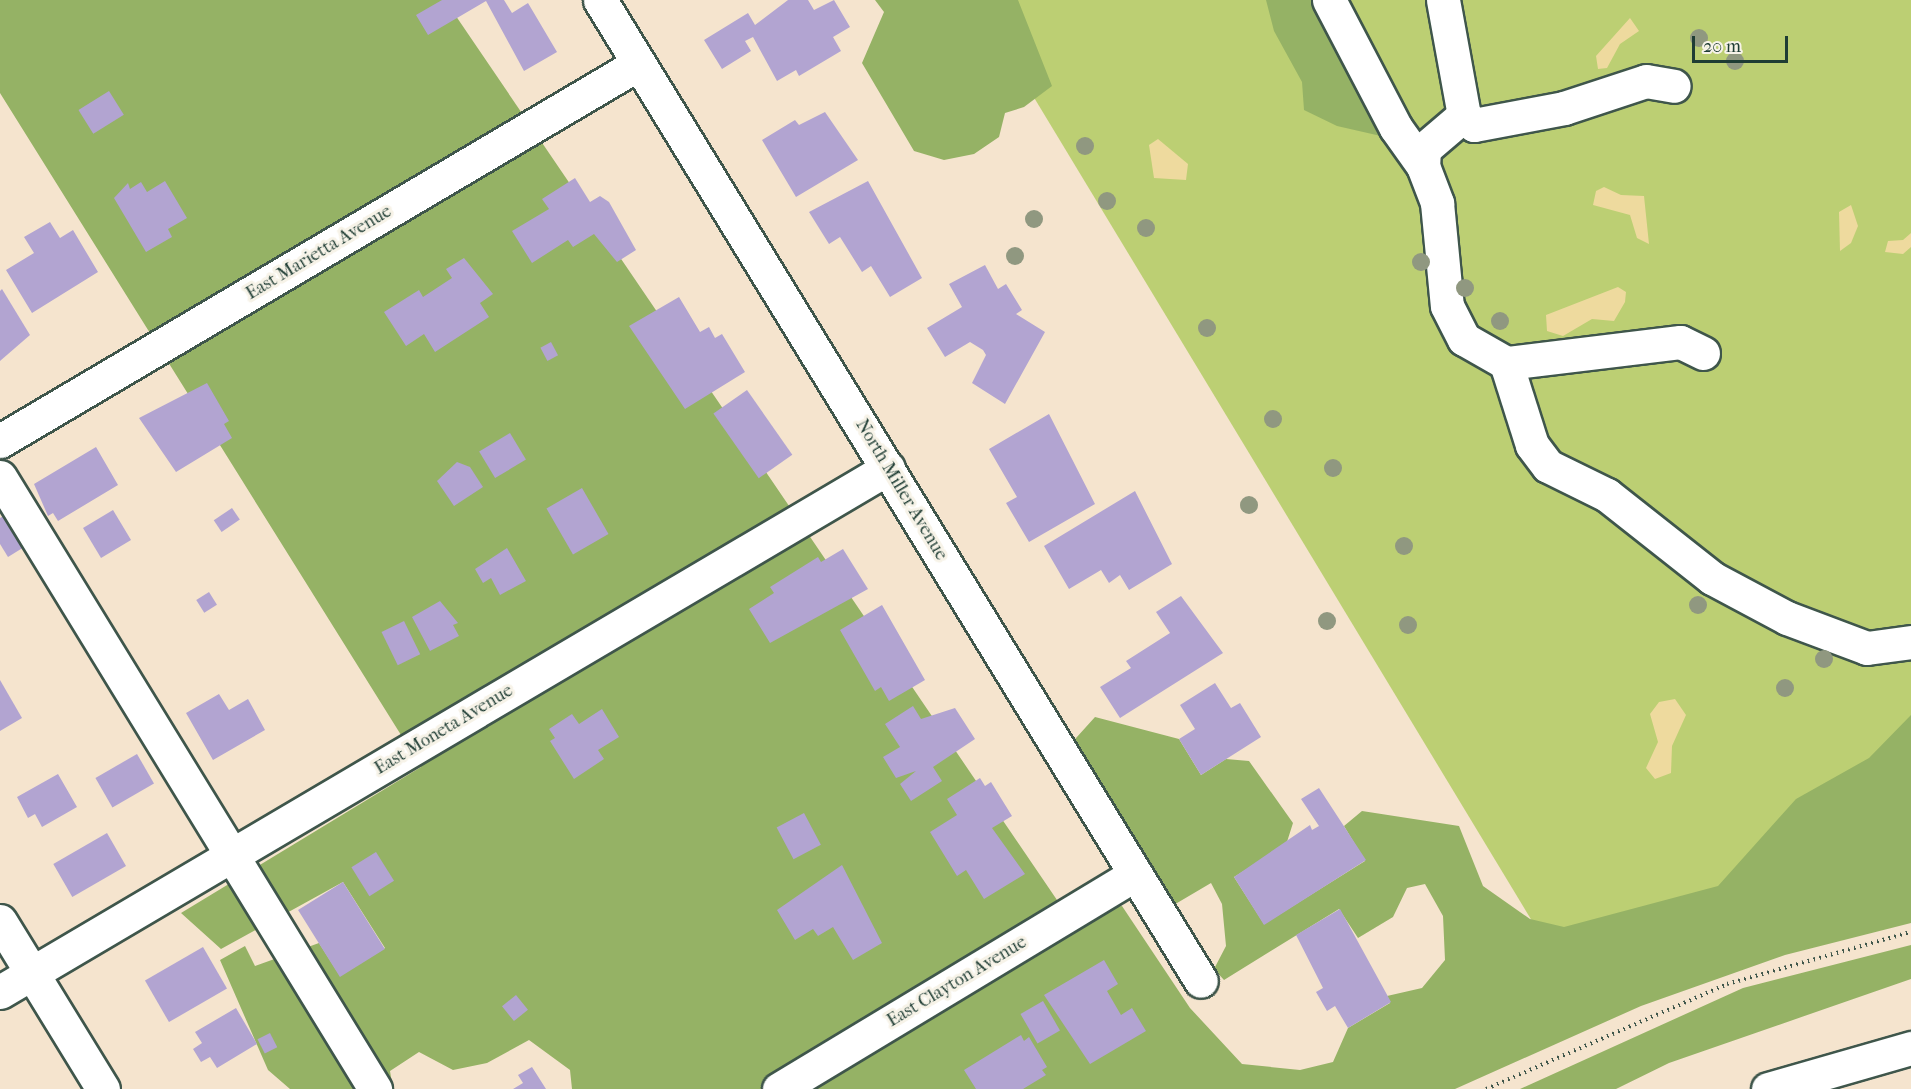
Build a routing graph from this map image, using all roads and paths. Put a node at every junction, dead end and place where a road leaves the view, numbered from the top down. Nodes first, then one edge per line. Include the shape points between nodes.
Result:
1 (600, 0) edge
2 (1329, 0) edge
3 (1443, 0) edge
4 (638, 64) junction
5 (1674, 86) dead end
6 (1464, 115) junction
7 (1423, 166) junction
8 (1703, 353) dead end
9 (1506, 363) junction
10 (0, 441) edge
11 (888, 468) junction
12 (0, 477) edge
13 (1911, 642) edge
14 (232, 855) junction
15 (1135, 874) junction
16 (0, 921) edge
17 (1911, 932) edge
18 (32, 973) junction
19 (1201, 981) dead end
20 (0, 992) edge
21 (1911, 1048) edge
22 (103, 1089) edge
23 (375, 1089) edge
24 (779, 1089) edge
25 (1486, 1089) edge
26 (1768, 1089) edge

1 - 4 street, North Miller Avenue
2 - 7 street via 1396,129
3 - 6 street
4 - 10 street, East Marietta Avenue
4 - 11 street, North Miller Avenue
5 - 6 street via 1646,81 1564,108 1474,124
6 - 7 street via 1424,149
7 - 9 street via 1437,203 1447,306 1464,339
8 - 9 street via 1680,342
9 - 13 street via 1533,445 1548,466 1607,495 1712,579 1787,618 1867,648
11 - 14 street, East Moneta Avenue
11 - 15 street, North Miller Avenue
12 - 14 street
14 - 18 street, East Moneta Avenue
14 - 23 street
15 - 19 street, North Miller Avenue
15 - 24 street, East Clayton Avenue
16 - 18 street
17 - 25 path via 1727,984
18 - 20 street, East Moneta Avenue
18 - 22 street
21 - 26 street

